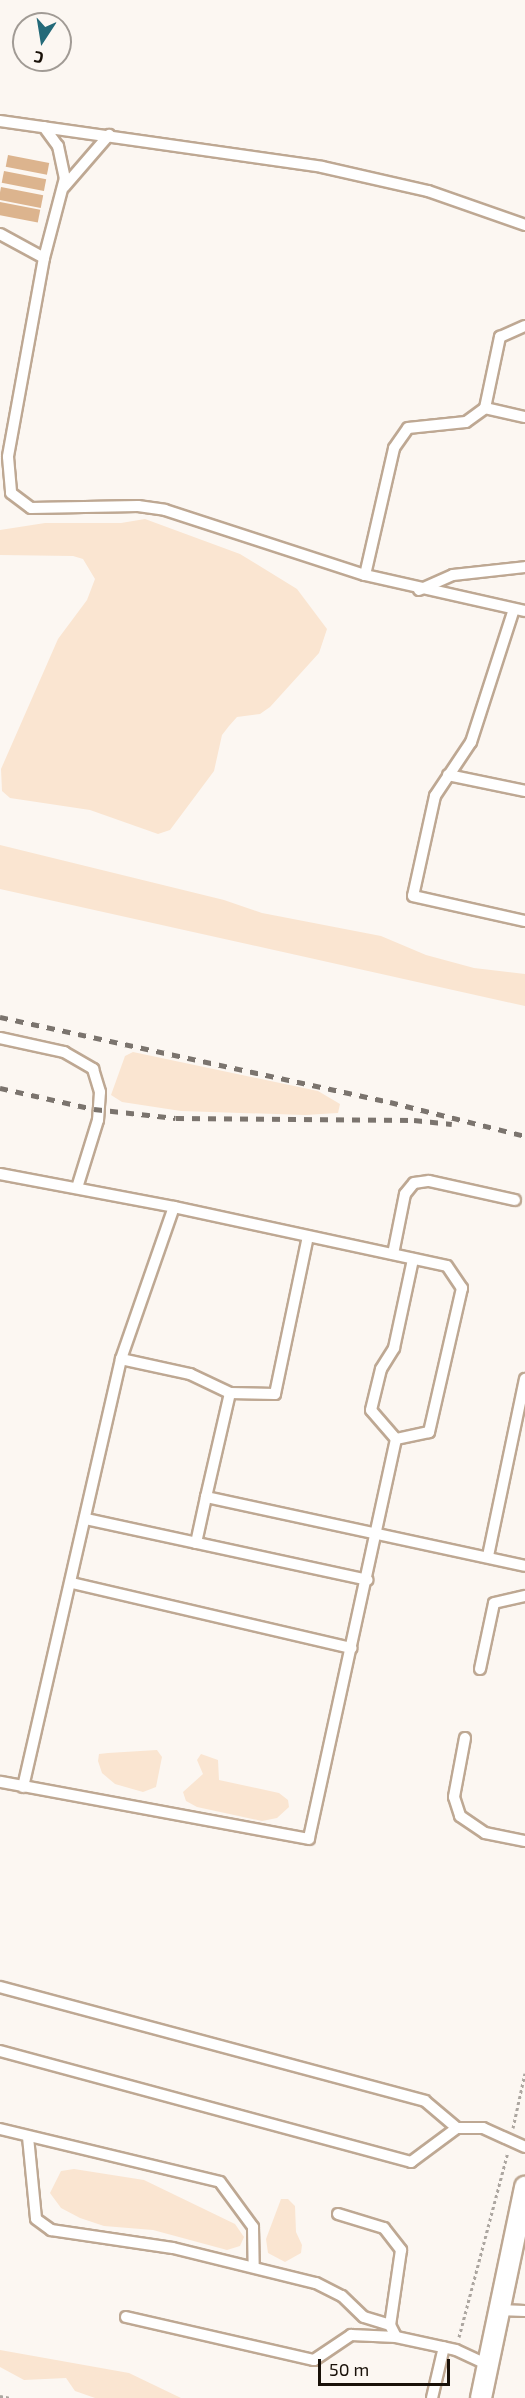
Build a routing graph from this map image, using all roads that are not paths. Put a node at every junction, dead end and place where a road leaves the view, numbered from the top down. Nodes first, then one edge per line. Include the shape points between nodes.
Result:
1 (0, 121) edge
2 (44, 127) junction
3 (109, 135) junction
4 (62, 189) junction
5 (525, 225) edge
6 (0, 234) edge
7 (44, 258) junction
8 (525, 326) edge
9 (485, 408) junction
10 (525, 417) edge
11 (525, 567) edge
12 (365, 575) junction
13 (418, 590) junction
14 (520, 610) edge
15 (448, 775) junction
16 (525, 791) edge
17 (525, 921) edge
18 (0, 1038) edge
19 (0, 1174) edge
20 (76, 1188) junction
21 (515, 1200) dead end
22 (174, 1207) junction
23 (308, 1236) junction
24 (393, 1254) junction
25 (413, 1259) junction
26 (121, 1359) junction
27 (525, 1379) edge
28 (230, 1393) junction
29 (396, 1439) junction
30 (207, 1497) junction
31 (86, 1519) junction
32 (377, 1533) junction
33 (196, 1543) junction
34 (488, 1556) junction
35 (525, 1566) edge
36 (367, 1580) junction
37 (72, 1583) junction
38 (525, 1596) edge
39 (352, 1648) junction
40 (480, 1669) dead end
41 (465, 1738) dead end
42 (0, 1782) edge
43 (23, 1787) junction
44 (525, 1841) edge
45 (0, 1987) edge
46 (0, 2051) edge
47 (457, 2128) junction
48 (0, 2129) edge
49 (28, 2137) junction
50 (525, 2147) edge
51 (525, 2187) edge
52 (338, 2214) dead end
53 (254, 2266) junction
54 (499, 2310) junction
55 (525, 2311) edge
56 (126, 2317) dead end
57 (390, 2325) junction
58 (396, 2337) junction
59 (444, 2348) junction
60 (488, 2365) junction
61 (432, 2398) edge
62 (481, 2398) edge

1 - 2 lane
2 - 3 lane
2 - 4 lane via 63,159
3 - 4 lane
3 - 5 lane via 322,167 428,191
4 - 7 lane
6 - 7 lane
7 - 12 lane via 8,457 12,494 30,508 138,506 165,510
8 - 9 lane via 500,337
9 - 10 lane
9 - 12 lane via 466,422 408,428 394,448
11 - 13 lane via 453,575
12 - 13 lane
13 - 14 lane
14 - 15 lane via 471,742
15 - 16 lane
15 - 17 lane via 435,796 413,896
18 - 20 lane via 64,1052 93,1069 100,1092 98,1120
19 - 20 lane
20 - 22 lane
21 - 24 lane via 429,1181 414,1184 405,1194
22 - 23 lane
22 - 26 lane
23 - 24 lane
23 - 28 lane via 275,1394
24 - 25 lane
25 - 29 lane via 393,1347 381,1369 372,1410
25 - 29 lane via 447,1266 462,1287 429,1432
26 - 28 lane via 190,1374
26 - 31 lane
27 - 34 lane
28 - 30 lane
29 - 32 lane
30 - 32 lane
30 - 33 lane
31 - 33 lane
31 - 37 lane
32 - 34 lane
32 - 36 lane
33 - 36 lane
34 - 35 lane
36 - 39 lane
37 - 39 lane
37 - 43 lane
38 - 40 lane via 494,1604
39 - 43 lane via 309,1839
41 - 44 lane via 454,1797 460,1816 485,1833
42 - 43 lane
45 - 47 lane via 425,2101
46 - 47 lane via 411,2162
47 - 50 lane via 483,2128
48 - 49 lane
49 - 53 lane via 62,2141 220,2182 253,2227
49 - 53 lane via 36,2219 51,2229
51 - 54 street
52 - 57 lane via 384,2228 401,2250
53 - 57 lane via 316,2283 342,2296 364,2317
54 - 55 lane
54 - 60 street
56 - 58 lane via 314,2360 351,2335
57 - 58 lane
58 - 59 lane
59 - 60 lane
59 - 61 lane
60 - 62 street

